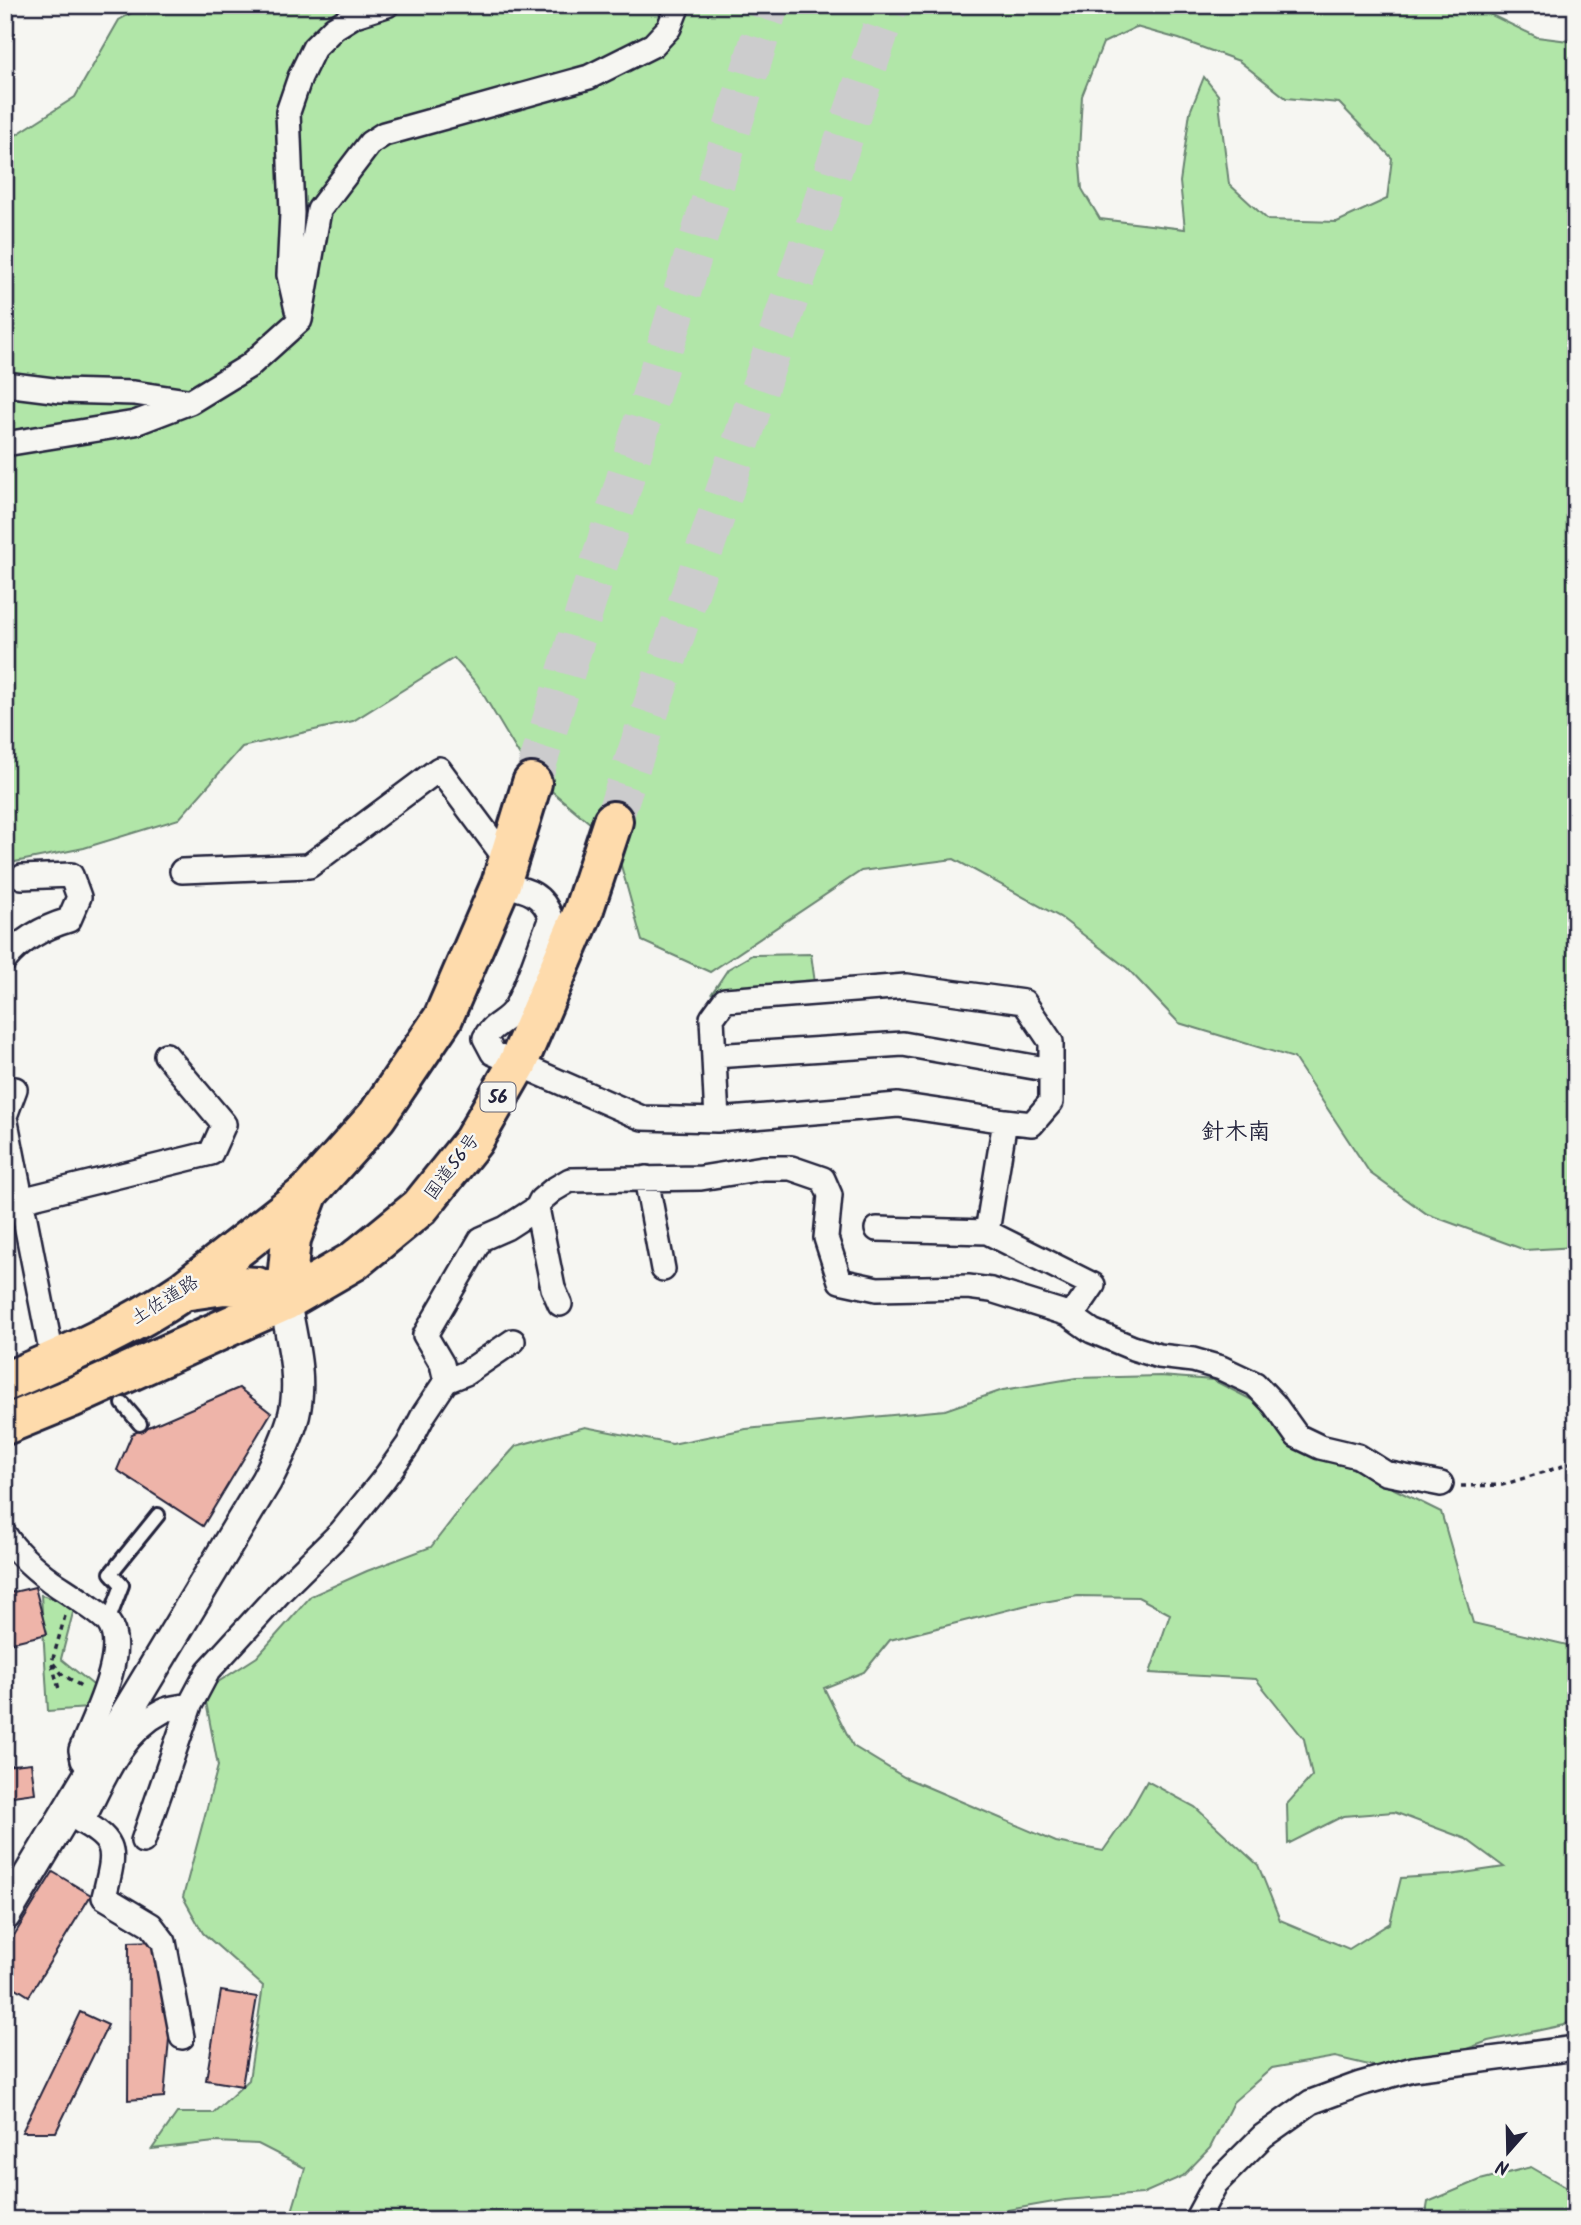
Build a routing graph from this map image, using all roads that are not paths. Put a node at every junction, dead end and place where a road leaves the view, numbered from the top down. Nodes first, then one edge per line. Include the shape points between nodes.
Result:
1 (387, 5) edge
2 (678, 5) edge
3 (300, 320) junction
4 (5, 384) edge
5 (190, 402) junction
6 (5, 444) edge
7 (532, 783) tunnel mouth
8 (614, 821) tunnel mouth
9 (182, 871) dead end
10 (505, 873) junction
11 (22, 877) dead end
12 (5, 960) edge
13 (166, 1055) dead end
14 (714, 1056) junction
15 (518, 1063) junction
16 (1051, 1070) junction
17 (15, 1089) dead end
18 (5, 1116) edge
19 (717, 1120) junction
20 (1005, 1121) junction
21 (646, 1178) junction
22 (309, 1192) junction
23 (21, 1200) junction
24 (537, 1209) junction
25 (877, 1229) dead end
26 (987, 1232) junction
27 (663, 1269) dead end
28 (183, 1291) junction
29 (285, 1301) junction
30 (560, 1304) dead end
31 (1068, 1314) junction
32 (513, 1340) dead end
33 (57, 1360) junction
34 (446, 1381) junction
35 (5, 1382) edge
36 (123, 1404) dead end
37 (140, 1424) dead end
38 (5, 1425) edge
39 (1441, 1484) road end
40 (158, 1515) dead end
41 (5, 1535) edge
42 (107, 1622) junction
43 (190, 1705) junction
44 (91, 1771) junction
45 (74, 1817) junction
46 (143, 1841) dead end
47 (5, 1915) edge
48 (182, 2037) dead end
49 (1576, 2048) edge
50 (1196, 2220) edge

1 - 3 street via 355,15 314,48 288,112 289,275
2 - 3 street via 669,29 653,45 589,77 384,134 370,143 319,210
3 - 5 street via 250,366
4 - 5 street via 134,393
5 - 6 street via 135,424
7 - 10 highway
8 - 15 highway, 国道56号 / 56 via 583,912
9 - 10 street via 309,866 439,769
10 - 15 street via 546,903 551,918 515,1009 504,1022 489,1029 485,1038 494,1053
10 - 22 highway via 443,1018 377,1116
11 - 12 street via 72,875 79,897 69,920 15,948
13 - 23 street via 224,1124 211,1153
14 - 16 street via 903,1044
14 - 16 street via 712,1018 724,1000 906,986 1024,1002 1051,1042
14 - 19 street
15 - 19 street via 642,1118
15 - 29 highway, 国道56号 / 56 via 473,1141 420,1207 354,1261
16 - 20 street via 1051,1102 1045,1110 1031,1124
17 - 18 street
18 - 23 street
19 - 20 street via 898,1105
20 - 26 street
21 - 24 street via 570,1180 547,1195
21 - 27 street
21 - 31 street via 701,1178 791,1168 823,1179 830,1195 826,1238 840,1281 877,1289 991,1290
22 - 28 highway, 土佐道路
22 - 29 highway via 291,1240
23 - 33 street via 49,1341
24 - 30 street
24 - 34 street via 481,1239 425,1335
25 - 26 street
26 - 31 street via 1093,1285
28 - 29 highway via 224,1285 257,1287
28 - 33 highway, 土佐道路
29 - 38 highway, 56
29 - 44 street via 297,1385 294,1414 282,1450
31 - 39 street via 1092,1331 1133,1348 1221,1368 1255,1384 1297,1436 1320,1447 1358,1457 1385,1473
32 - 34 street via 466,1373
33 - 35 highway, 土佐道路
34 - 43 street via 383,1480 341,1532 208,1671
36 - 37 lane
40 - 42 lane via 111,1573 122,1585
41 - 42 street via 38,1571
42 - 44 street via 116,1638 113,1664 81,1750
43 - 45 street via 165,1710 140,1725
43 - 46 street
44 - 45 street
45 - 47 street
45 - 48 street via 108,1839 114,1857 104,1897 151,1925 164,1942
49 - 50 street via 1413,2069 1311,2102 1263,2136 1216,2183

